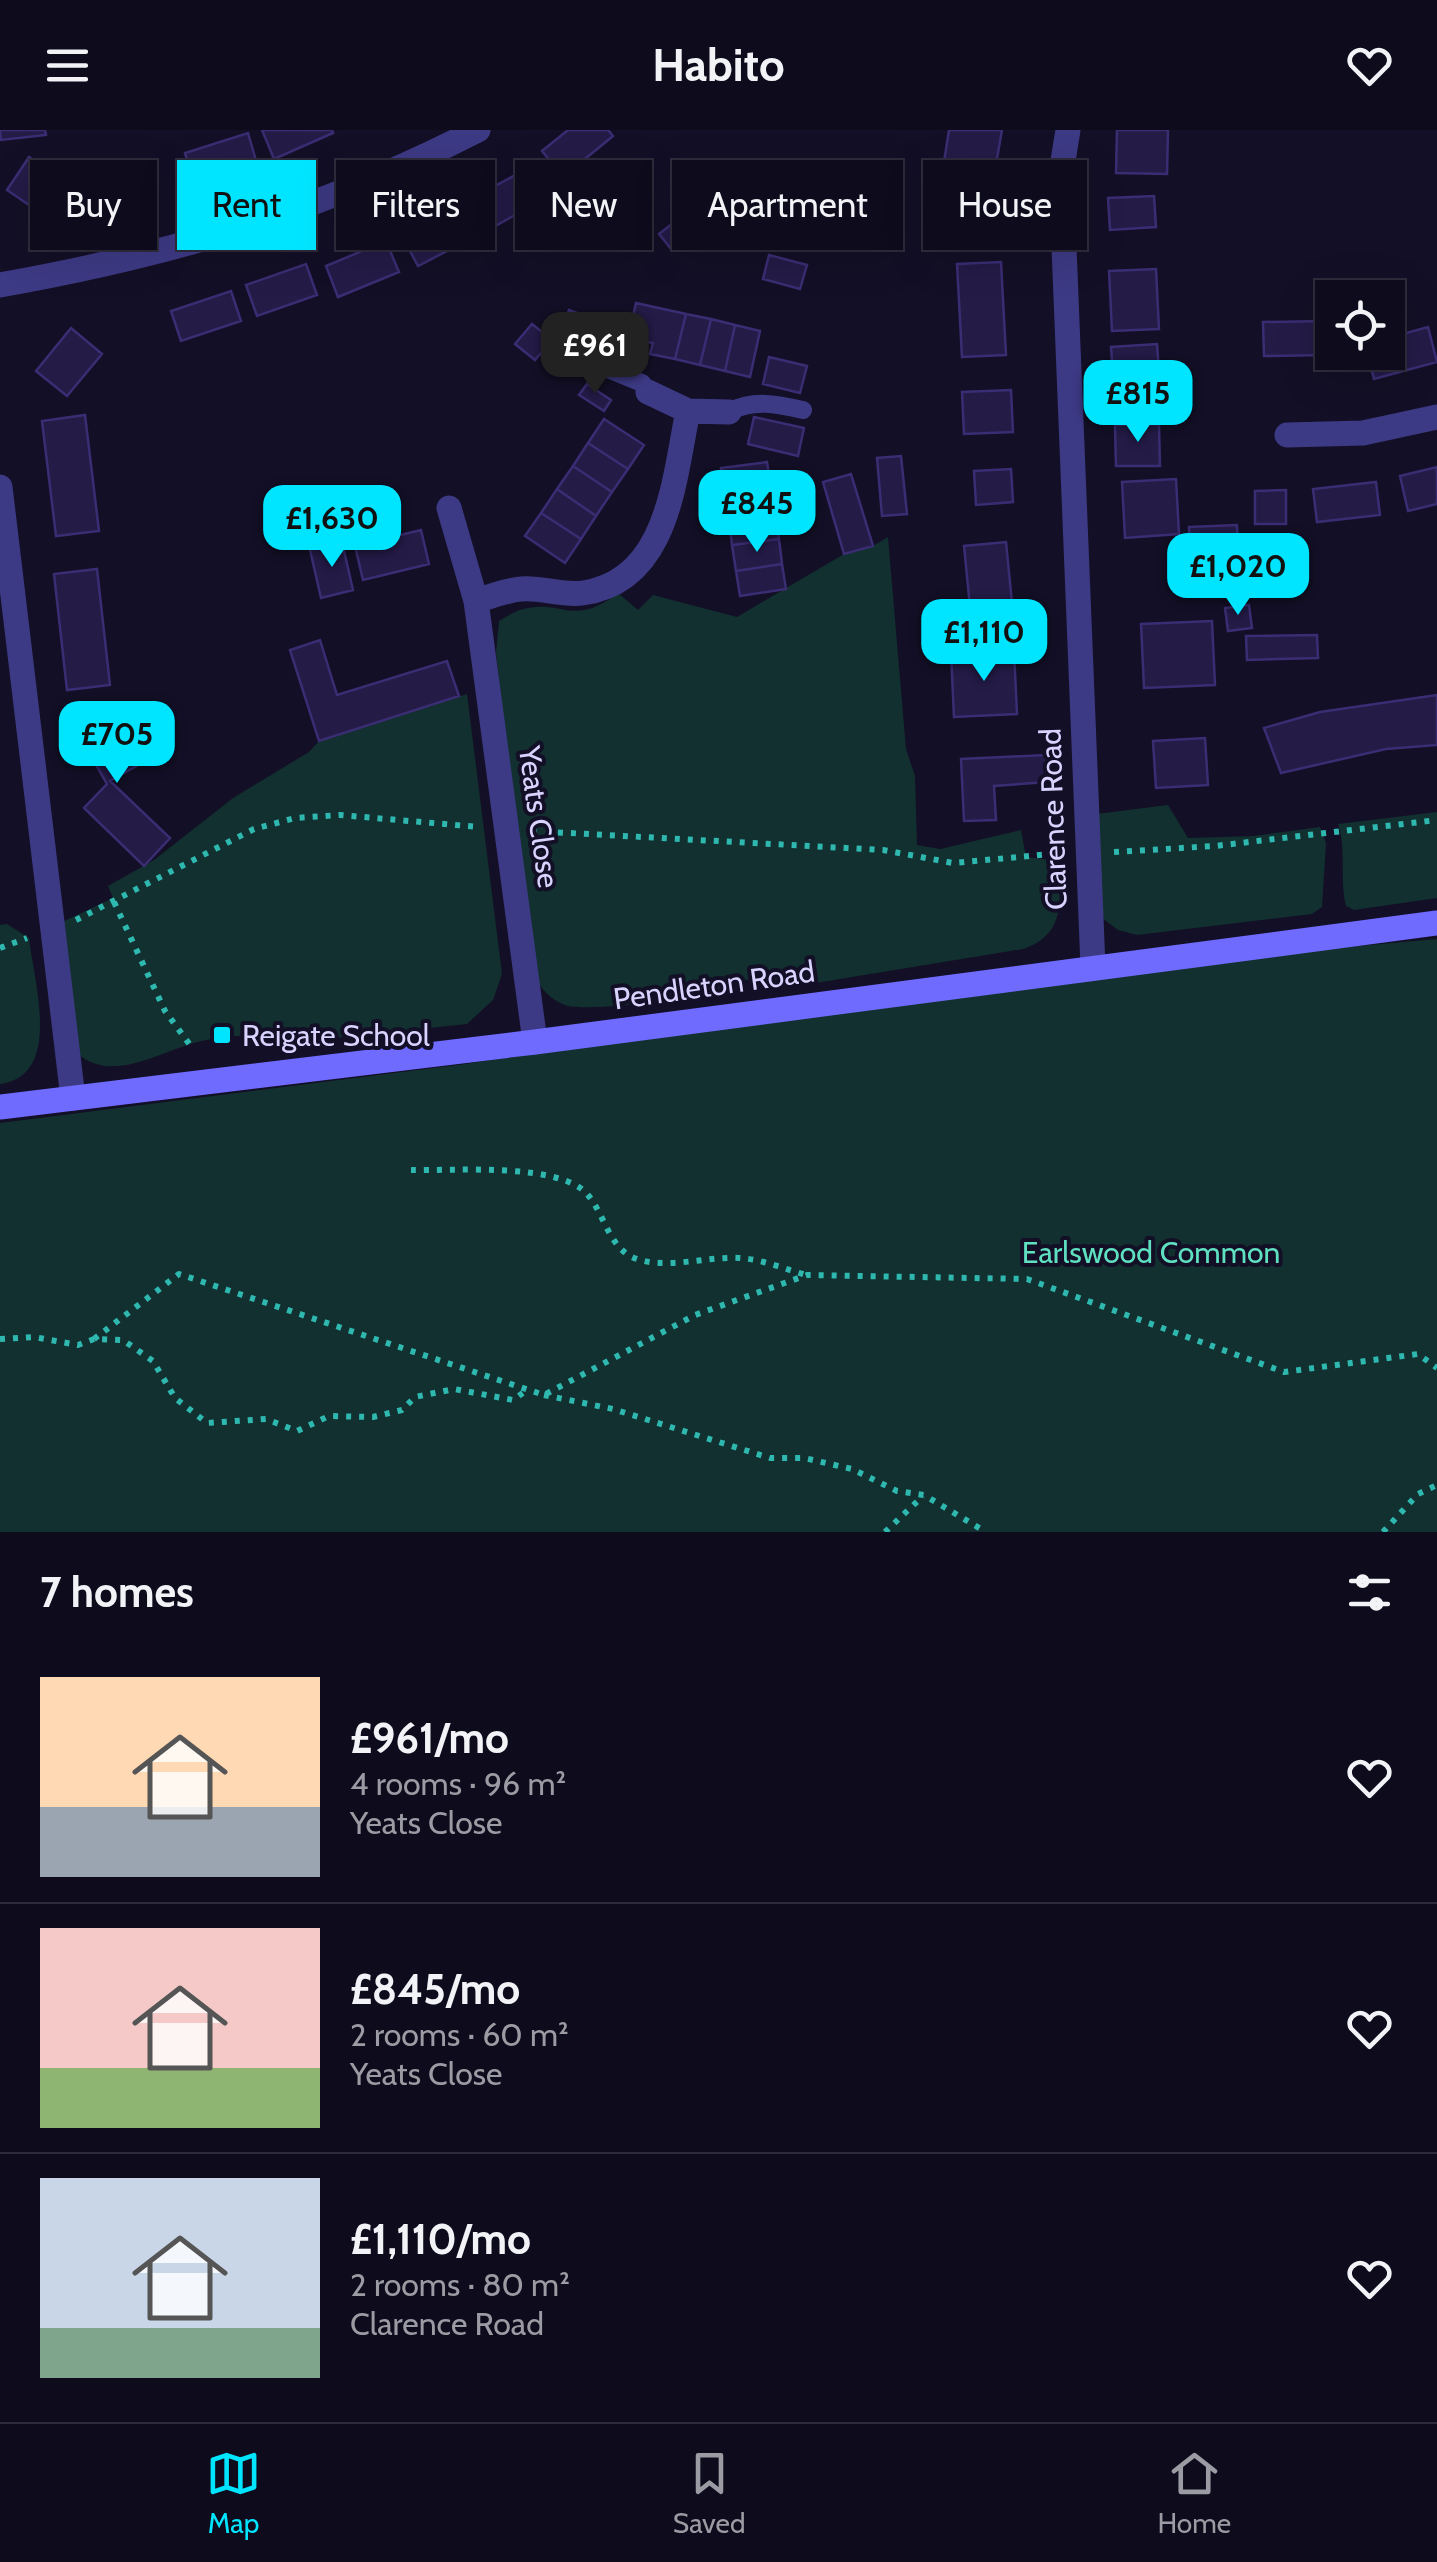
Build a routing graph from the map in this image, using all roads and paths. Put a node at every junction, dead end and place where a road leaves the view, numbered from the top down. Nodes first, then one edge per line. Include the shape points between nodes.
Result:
1 (478, 130) edge
2 (1068, 130) edge
3 (0, 285) edge
4 (556, 348) dead end
5 (648, 392) joint
6 (803, 410) dead end
7 (688, 411) junction
8 (729, 412) joint
9 (1437, 417) edge
10 (1287, 435) dead end
11 (0, 486) edge
12 (449, 508) dead end
13 (476, 601) junction
14 (1437, 820) edge
15 (508, 830) junction
16 (1087, 854) junction
17 (114, 902) junction
18 (1437, 923) edge
19 (53, 931) junction
20 (0, 948) edge
21 (1093, 967) junction
22 (535, 1042) junction
23 (192, 1049) dead end
24 (74, 1098) junction
25 (0, 1107) edge
26 (410, 1170) dead end
27 (807, 1275) junction
28 (94, 1339) junction
29 (0, 1340) edge
30 (1437, 1368) edge
31 (544, 1395) junction
32 (1437, 1484) edge
33 (924, 1495) junction
34 (885, 1532) edge
35 (986, 1532) edge
36 (1382, 1532) edge

1 - 3 street via 319,203 210,239
2 - 16 street, Clarence Road via 1062,173
4 - 5 lane
5 - 7 street
6 - 8 lane via 769,402
7 - 8 street
7 - 13 street via 660,533 626,575 580,594 519,589
9 - 10 street via 1363,433
11 - 19 street
12 - 13 street, Yeats Close
13 - 15 street, Yeats Close
14 - 16 path
15 - 16 path via 883,850 953,863
15 - 17 path via 295,818 254,828
15 - 22 street, Yeats Close
16 - 21 street, Clarence Road
17 - 19 path
17 - 23 path via 165,1012
18 - 21 street, Pendleton Road
19 - 20 path
19 - 24 street
21 - 22 street, Pendleton Road
22 - 24 street, Pendleton Road
24 - 25 street, Pendleton Road
26 - 27 path via 563,1177 587,1194 630,1256 648,1262 742,1258
27 - 30 path via 1027,1279 1284,1372 1418,1354
27 - 31 path via 695,1314
28 - 29 path via 78,1346 34,1336
28 - 31 path via 180,1274
28 - 31 path via 123,1340 153,1361 175,1398 207,1423 266,1419 296,1432 328,1416 373,1417 402,1410 415,1397 454,1389 512,1400 524,1390
31 - 33 path via 770,1458 852,1469 898,1491
32 - 36 path
33 - 34 path
33 - 35 path

